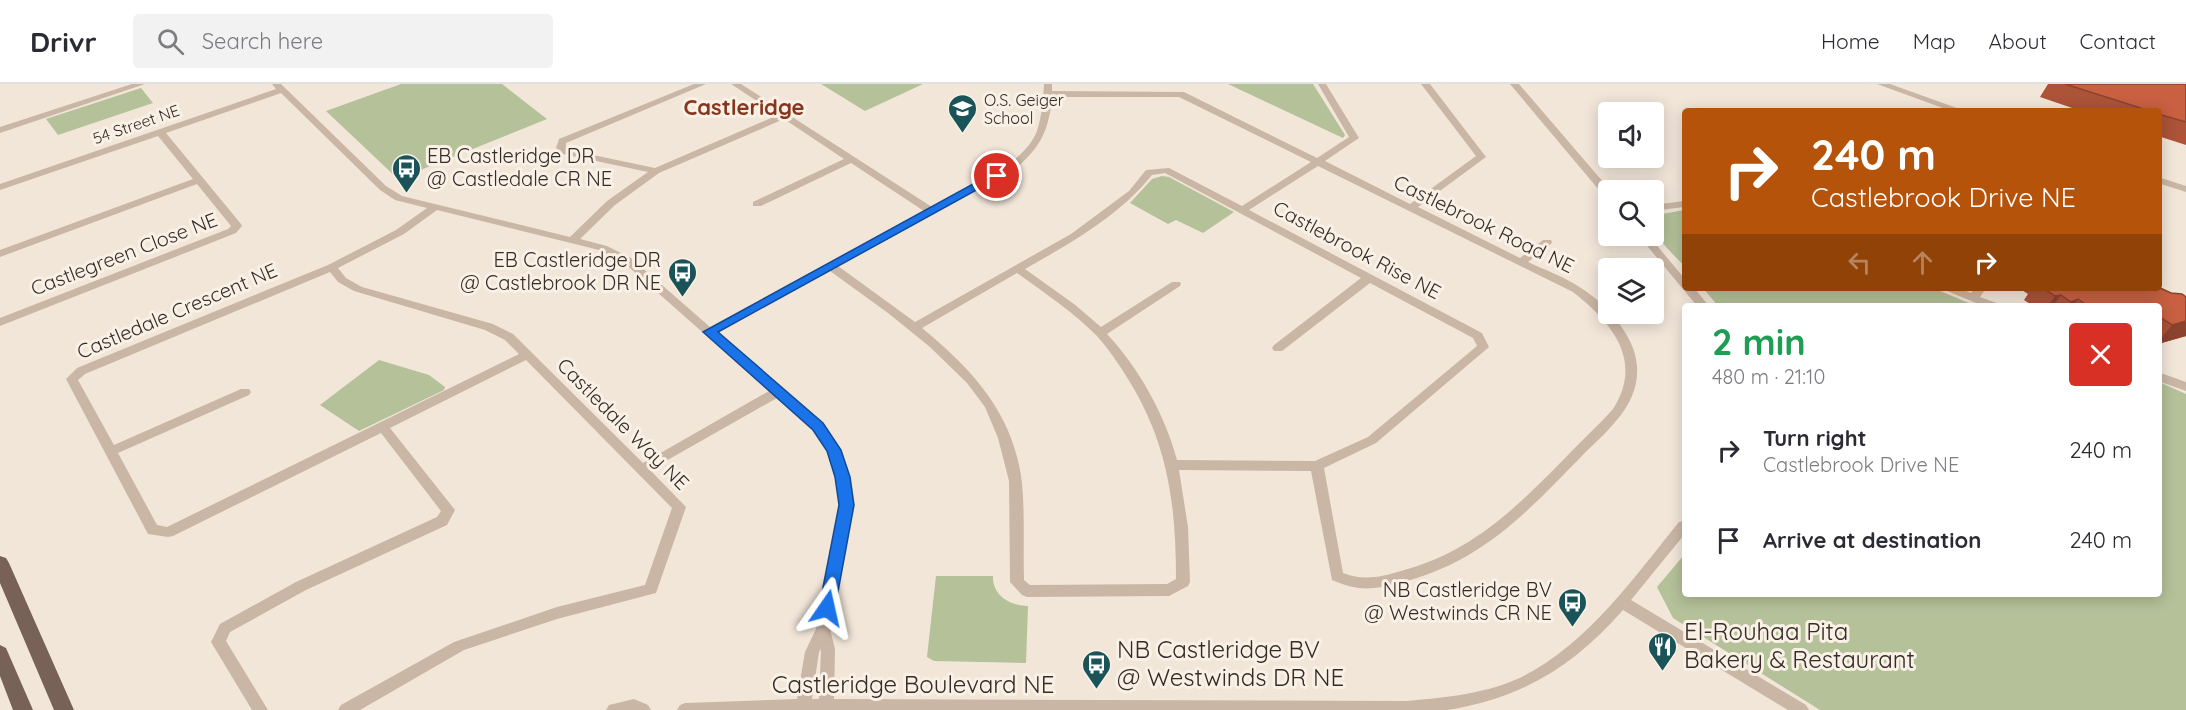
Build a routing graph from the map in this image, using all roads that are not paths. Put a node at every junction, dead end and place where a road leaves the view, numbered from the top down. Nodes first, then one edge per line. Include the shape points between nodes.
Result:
1 (141, 84) edge
2 (702, 84) edge
3 (735, 84) edge
4 (1322, 84) edge
5 (1425, 84) edge
6 (1514, 84) edge
7 (1881, 84) edge
8 (119, 87) edge
9 (279, 87) edge
10 (1048, 89) edge
11 (1951, 108) edge
12 (784, 116) junction
13 (0, 130) edge
14 (160, 132) junction
15 (851, 159) junction
16 (1317, 161) junction
17 (656, 171) junction
18 (198, 180) junction
19 (2162, 181) edge
20 (1598, 182) edge
21 (0, 187) edge
22 (2186, 189) edge
23 (757, 204) dead end
24 (1682, 204) edge
25 (1412, 207) junction
26 (1664, 207) edge
27 (434, 208) junction
28 (930, 210) junction
29 (1244, 210) junction
30 (573, 240) junction
31 (1547, 242) dead end
32 (1652, 246) edge
33 (0, 254) edge
34 (1522, 261) junction
35 (830, 266) junction
36 (332, 267) junction
37 (1017, 268) junction
38 (1369, 278) junction
39 (1682, 282) edge
40 (1176, 284) dead end
41 (1690, 291) edge
42 (1956, 291) edge
43 (1979, 291) edge
44 (1973, 298) junction
45 (1700, 303) edge
46 (1986, 303) edge
47 (0, 322) edge
48 (913, 328) junction
49 (709, 332) junction
50 (1100, 333) junction
51 (1278, 348) dead end
52 (527, 355) junction
53 (2162, 378) edge
54 (2186, 387) edge
55 (245, 392) dead end
56 (777, 392) junction
57 (383, 427) junction
58 (112, 451) junction
59 (1174, 465) junction
60 (1317, 466) junction
61 (642, 469) junction
62 (1682, 528) edge
63 (0, 562) edge
64 (1620, 601) junction
65 (823, 629) junction
66 (0, 653) edge
67 (803, 708) edge
68 (826, 708) edge
69 (706, 709) edge
70 (1193, 709) edge
71 (23, 710) edge
72 (64, 710) edge
73 (260, 710) edge
74 (346, 710) edge
75 (614, 710) edge
76 (643, 710) edge
77 (686, 710) edge
78 (1800, 710) edge

1 - 8 street
2 - 17 street via 562,141 561,148 566,152
3 - 12 street
4 - 16 street via 1354,138
5 - 25 street via 1481,157
6 - 20 street
7 - 11 street
8 - 13 street
9 - 14 street, 54 Street NE
9 - 27 street via 383,188 399,198
10 - 16 street, Castlebrook Road NE via 1181,94
10 - 28 street via 1038,143 997,176
12 - 15 street
12 - 17 street
14 - 18 street, Castlegreen Close NE
14 - 21 street, 54 Street NE
15 - 23 street
15 - 28 street
16 - 25 street, Castlebrook Road NE
16 - 29 street
17 - 30 street via 611,203
18 - 33 street
18 - 47 street, Castlegreen Close NE via 237,226 232,231
19 - 22 street
24 - 26 street
25 - 34 street, Castlebrook Road NE
27 - 30 street
27 - 36 street, Castledale Crescent NE via 400,232
28 - 35 street
29 - 37 street, Castlebrook Rise NE via 1166,170 1149,172 1110,211 1075,236
29 - 38 street, Castlebrook Rise NE
30 - 49 street via 627,260
31 - 34 street
32 - 39 street
34 - 60 street, Castlebrook Road NE via 1577,290 1604,310 1630,357 1632,379 1616,414 1513,520 1455,559 1414,575 1357,586 1337,576
35 - 48 street
35 - 49 street
36 - 52 street, Castledale Way NE via 342,280 358,289 489,327 509,337
36 - 58 street, Castledale Crescent NE via 81,371 72,379
37 - 48 street, Castlebrook Rise NE
37 - 50 street
38 - 51 street
38 - 60 street, Castlebrook Rise NE via 1478,336 1483,347 1372,440
40 - 50 street
41 - 45 street
42 - 44 street
43 - 44 street
44 - 46 street
48 - 59 street via 968,375 988,401 1015,480 1017,582 1027,591 1169,590 1183,582 1183,527
49 - 56 street
50 - 59 street via 1144,395
52 - 57 street, Castledale Crescent NE
52 - 61 street, Castledale Way NE
53 - 54 street
55 - 58 street
56 - 61 street
56 - 65 street via 818,427 834,450 843,477 846,505
57 - 58 street, Castledale Crescent NE via 168,532 153,530
57 - 73 street via 448,510 442,521 301,586 225,628 218,642
59 - 60 street, Castlebrook Rise NE
61 - 74 street, Castledale Way NE via 679,507 651,590 557,613 459,646
62 - 64 street, Castleridge Boulevard NE
63 - 72 main road
64 - 70 street, Castleridge Boulevard NE via 1575,648 1530,680 1451,704 1407,708
64 - 78 street
65 - 67 street via 812,652
65 - 68 street via 828,649
66 - 71 main road
67 - 68 street, Castleridge Boulevard NE
67 - 69 street, Castleridge Boulevard NE
68 - 70 street, Castleridge Boulevard NE
69 - 77 street, Castleridge Boulevard NE
75 - 76 street via 634,706

